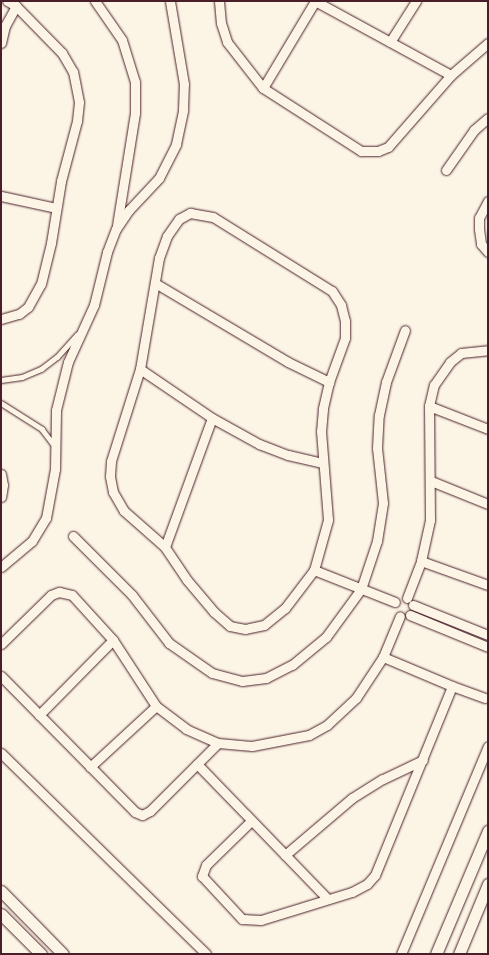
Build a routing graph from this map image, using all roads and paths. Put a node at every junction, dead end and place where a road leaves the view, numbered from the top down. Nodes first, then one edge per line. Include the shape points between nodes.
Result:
1 (8, 1) edge
2 (95, 1) edge
3 (170, 1) edge
4 (219, 1) edge
5 (315, 1) edge
6 (416, 1) edge
7 (16, 6) junction
8 (390, 42) junction
9 (1, 43) edge
10 (488, 44) edge
11 (451, 75) junction
12 (263, 88) junction
13 (488, 118) edge
14 (446, 170) dead end
15 (1, 196) edge
16 (488, 202) edge
17 (56, 208) junction
18 (116, 229) junction
19 (488, 252) edge
20 (155, 283) junction
21 (1, 319) edge
22 (82, 329) junction
23 (405, 330) dead end
24 (488, 350) edge
25 (140, 369) junction
26 (1, 380) edge
27 (329, 382) junction
28 (1, 403) edge
29 (429, 406) junction
30 (212, 418) junction
31 (488, 429) edge
32 (56, 449) junction
33 (323, 463) junction
34 (1, 474) edge
35 (431, 481) junction
36 (1, 497) edge
37 (488, 504) edge
38 (73, 536) dead end
39 (165, 547) junction
40 (421, 561) junction
41 (1, 566) edge
42 (314, 570) junction
43 (488, 585) edge
44 (361, 589) junction
45 (407, 598) junction
46 (395, 602) junction
47 (413, 605) junction
48 (410, 615) junction
49 (400, 616) junction
50 (488, 635) edge
51 (113, 640) junction
52 (1, 644) edge
53 (488, 647) edge
54 (383, 657) junction
55 (1, 676) edge
56 (452, 686) junction
57 (485, 698) dead end
58 (156, 706) junction
59 (39, 715) junction
60 (218, 743) junction
61 (488, 746) edge
62 (1, 752) edge
63 (423, 760) junction
64 (197, 764) junction
65 (90, 767) junction
66 (251, 821) junction
67 (488, 831) edge
68 (285, 855) junction
69 (488, 884) edge
70 (1, 891) edge
71 (328, 899) junction
72 (1, 914) edge
73 (41, 954) edge
74 (63, 954) edge
75 (206, 954) edge
76 (401, 954) edge
77 (436, 954) edge
78 (459, 954) edge

1 - 7 street
2 - 18 street via 122,40 133,72 136,92
3 - 18 street via 183,72 181,122 173,152 165,169
4 - 12 street via 221,24 227,42
5 - 8 street
5 - 12 street
6 - 8 street
7 - 9 street via 8,18
7 - 17 street via 62,53 73,72 77,86 77,121
8 - 11 street
10 - 11 street
11 - 12 street via 388,147 378,151 361,151
13 - 14 street via 474,130
15 - 17 street
16 - 19 street via 479,218 481,244
17 - 21 street via 48,260 35,298 18,314
18 - 22 street via 107,252 96,298
20 - 25 street
20 - 27 street via 288,362
20 - 27 street via 164,244 179,219 190,213 213,217 332,291 341,305 345,321 345,338
22 - 26 lane via 57,357 41,369 22,377
22 - 32 street via 68,362 59,394 55,424
23 - 44 street via 386,382 379,415 377,448 383,503 377,540
24 - 29 street via 461,353 450,362 434,385
25 - 30 street
25 - 39 street via 111,461 110,476 114,492 124,511
27 - 33 street via 321,431
28 - 32 lane via 42,429
29 - 31 street
29 - 35 street
30 - 33 street via 259,444 288,455
30 - 39 street
32 - 41 street via 51,501 44,522 32,540
33 - 42 street via 328,520
34 - 36 street
35 - 37 street
35 - 40 street via 430,520
38 - 44 street via 132,595 169,643 212,672 242,681 266,678 292,665 326,637
39 - 42 street via 187,580 214,612 230,626 245,629 264,624 285,608
40 - 43 street
40 - 45 street
42 - 44 street
44 - 46 street
45 - 46 street via 400,597
45 - 47 street
46 - 49 street via 395,612
47 - 48 street
47 - 50 street
48 - 49 street
48 - 53 street
49 - 54 street
51 - 52 street via 72,595 58,592 51,595
51 - 58 street
51 - 59 street
54 - 56 street
54 - 60 street via 356,698 327,725 309,735 252,746
55 - 59 street
56 - 57 street
56 - 63 street
58 - 60 street via 186,728
58 - 65 street
59 - 65 street
60 - 64 street
61 - 76 street
62 - 75 street
63 - 68 street via 383,779 352,798
63 - 71 street via 375,875 367,884
64 - 65 street via 150,811 142,815 135,812
64 - 66 street
66 - 68 street
66 - 71 street via 206,865 202,876 209,886 242,919 249,921
67 - 77 street
68 - 71 street
69 - 78 street
70 - 74 street
72 - 73 street

